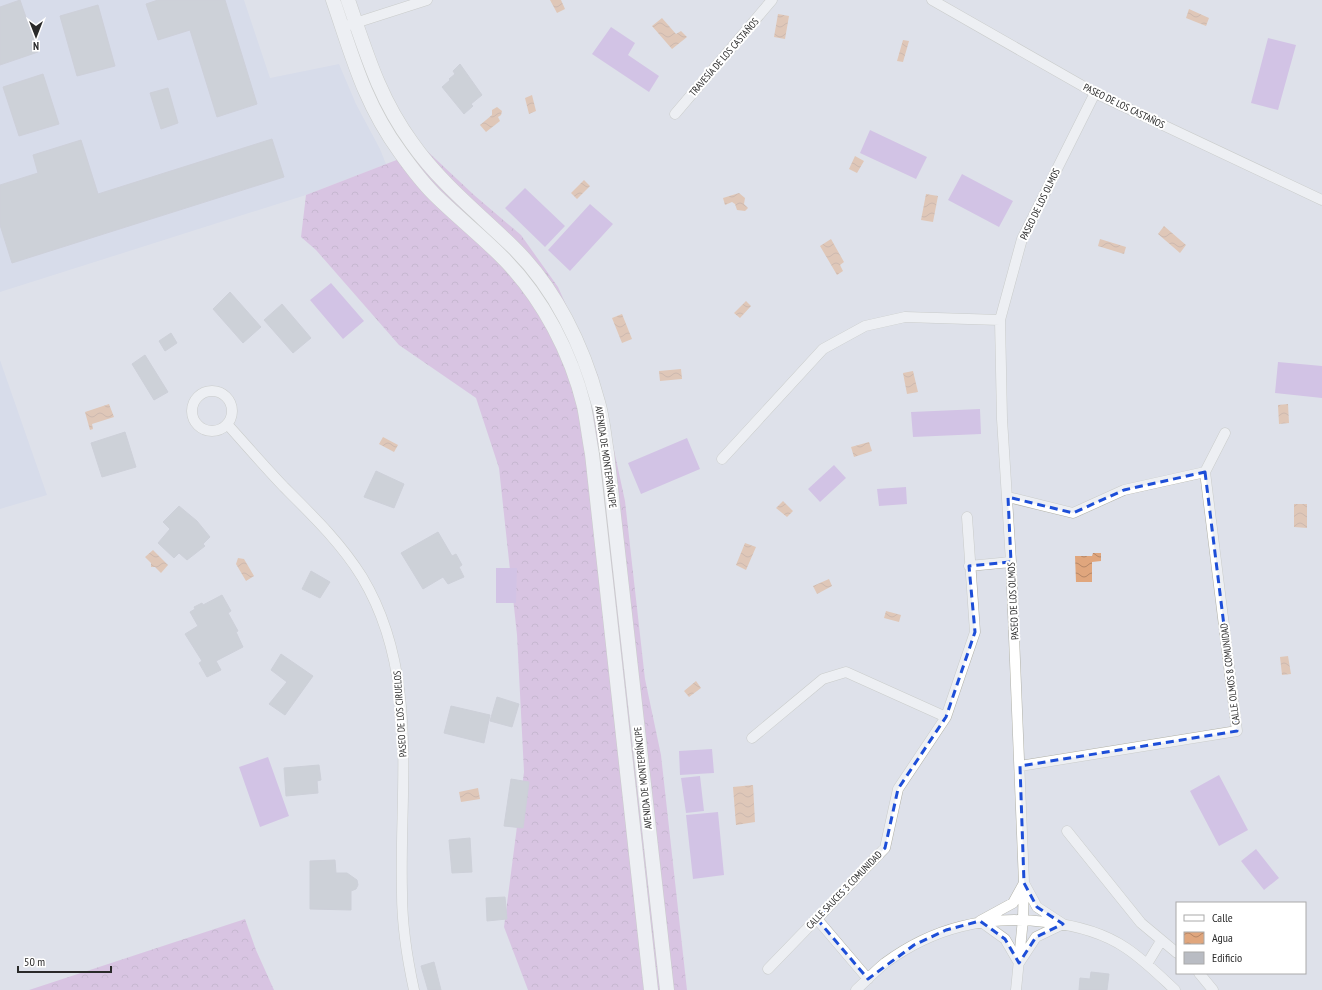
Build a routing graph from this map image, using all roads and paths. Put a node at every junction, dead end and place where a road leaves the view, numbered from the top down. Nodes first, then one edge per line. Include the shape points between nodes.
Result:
1 (333, 0) edge
2 (348, 0) edge
3 (427, 0) edge
4 (772, 0) edge
5 (932, 0) edge
6 (356, 23) junction
7 (342, 27) junction
8 (1095, 93) junction
9 (675, 114) dead end
10 (1322, 200) edge
11 (1000, 320) junction
12 (227, 424) junction
13 (1225, 433) dead end
14 (722, 459) dead end
15 (1206, 472) junction
16 (1008, 497) junction
17 (967, 517) dead end
18 (1011, 562) junction
19 (970, 566) junction
20 (946, 717) junction
21 (752, 738) dead end
22 (1020, 766) junction
23 (1067, 831) dead end
24 (1024, 883) junction
25 (817, 919) junction
26 (1023, 919) junction
27 (980, 921) junction
28 (1063, 924) junction
29 (1161, 941) junction
30 (1176, 952) edge
31 (1019, 963) junction
32 (1147, 964) junction
33 (768, 969) dead end
34 (1200, 974) edge
35 (868, 979) junction
36 (414, 990) edge
37 (652, 990) edge
38 (666, 990) edge
39 (856, 990) edge
40 (1016, 990) edge
41 (1175, 990) edge
42 (1213, 990) edge

1 - 7 street, AVENIDA DE MONTEPRÍNCIPE
2 - 6 street, AVENIDA DE MONTEPRÍNCIPE
3 - 6 street
4 - 9 street, TRAVESÍA DE LOS CASTAÑOS
5 - 8 street, PASEO DE LOS CASTAÑOS
6 - 7 street
6 - 38 street, AVENIDA DE MONTEPRÍNCIPE via 370,68 400,127 443,182 515,248 542,282 564,315 580,348 599,403 607,453
7 - 37 street, AVENIDA DE MONTEPRÍNCIPE via 368,100 388,134 434,194 506,261 529,289 549,320 574,374 584,406 592,454
8 - 10 street, PASEO DE LOS CASTAÑOS
8 - 11 street, PASEO DE LOS OLMOS via 1022,239
11 - 14 street via 905,318 865,326 823,349
11 - 16 street, PASEO DE LOS OLMOS via 1002,418
12 - 12 street via 232,411 222,394 209,391 197,398 192,416 198,427 210,431
12 - 36 street, PASEO DE LOS CIRUELOS via 349,558 375,601 386,626 400,687 403,742 403,922
13 - 15 street
15 - 16 street via 1124,490 1073,513
15 - 22 street, CALLE OLMOS 8 COMUNIDAD via 1237,731
16 - 18 street, PASEO DE LOS OLMOS
17 - 19 street, CALLE SAUCES 3 COMUNIDAD
18 - 19 street
18 - 22 street, PASEO DE LOS OLMOS
19 - 20 street, CALLE SAUCES 3 COMUNIDAD via 975,632
20 - 21 street via 846,672 823,679
20 - 25 street, CALLE SAUCES 3 COMUNIDAD via 898,790 885,848
22 - 24 street, PASEO DE LOS OLMOS
23 - 29 street via 1141,923
24 - 26 street, PASEO DE LOS OLMOS
24 - 27 street via 1013,903
24 - 28 street, PASEO DE LOS OLMOS via 1037,907
25 - 33 street, CALLE SAUCES 3 COMUNIDAD
25 - 35 street
26 - 27 street
26 - 28 street
26 - 31 street, PASEO DE LOS OLMOS
27 - 31 street via 1005,939
27 - 35 street via 946,930 914,945
28 - 31 street, PASEO DE LOS OLMOS via 1036,937
28 - 32 street via 1097,934 1125,947
29 - 30 street
29 - 32 street
31 - 40 street, PASEO DE LOS OLMOS
32 - 41 street
34 - 42 street
35 - 39 street

